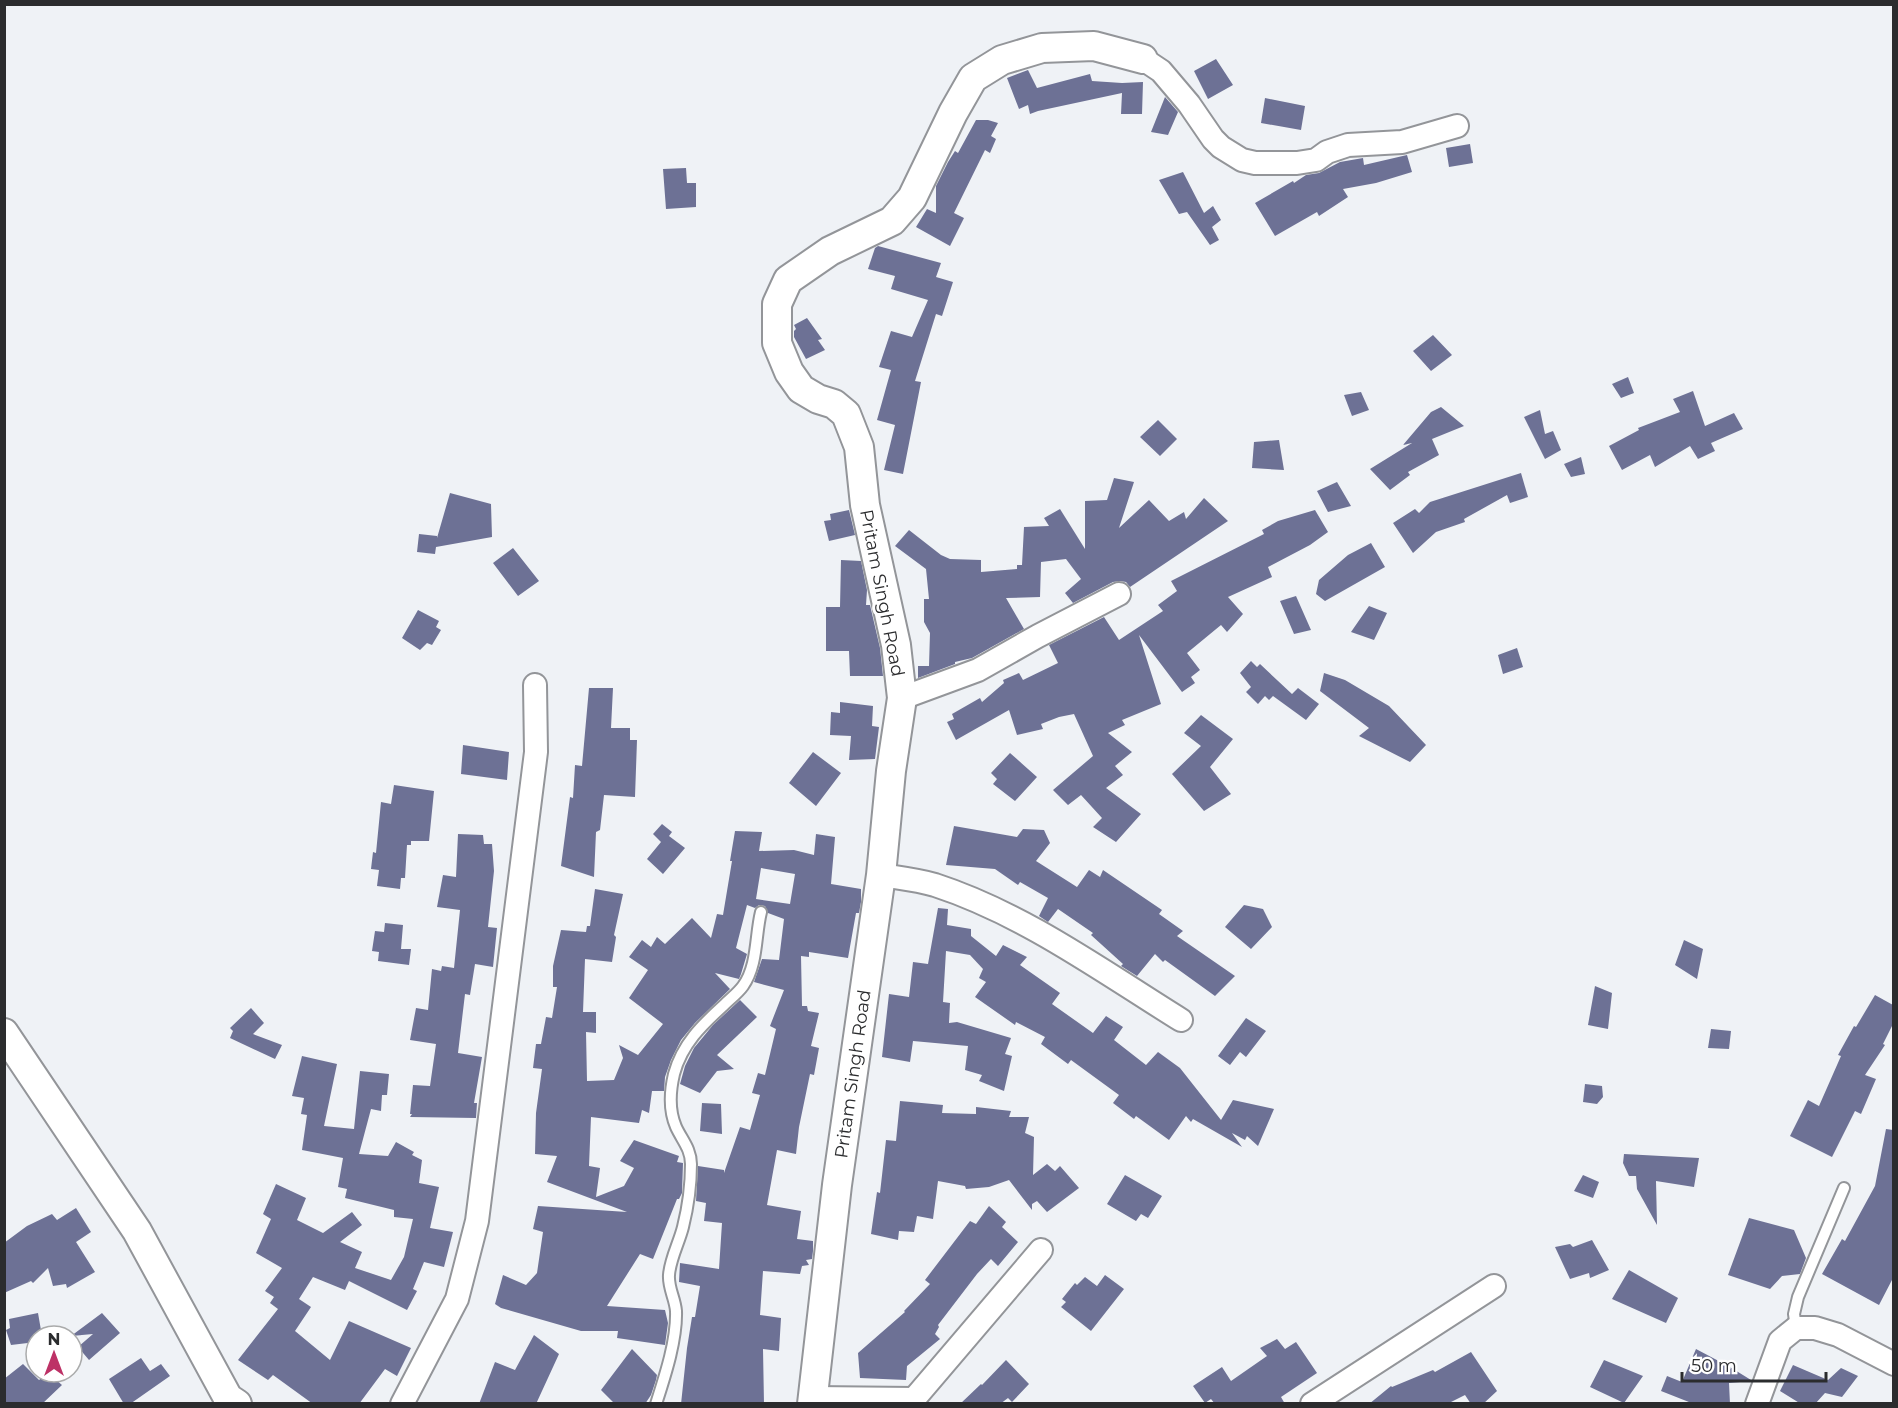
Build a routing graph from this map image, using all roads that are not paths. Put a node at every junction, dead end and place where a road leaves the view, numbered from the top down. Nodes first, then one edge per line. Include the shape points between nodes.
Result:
1 (1143, 59) joint
2 (1457, 126) dead end
3 (1119, 594) dead end
4 (535, 685) dead end
5 (902, 698) junction
6 (881, 874) junction
7 (761, 912) dead end
8 (1181, 1020) dead end
9 (4, 1033) edge
10 (1844, 1188) dead end
11 (1041, 1250) dead end
12 (1494, 1286) dead end
13 (1796, 1328) junction
14 (1893, 1364) edge
15 (233, 1401) edge
16 (813, 1401) edge
17 (402, 1404) edge
18 (656, 1404) edge
19 (1312, 1404) edge
20 (1757, 1404) edge

1 - 2 street via 1161,71 1221,147 1255,163 1298,163 1348,145 1402,142
1 - 5 street, Pritam Singh Road via 1094,46 1042,48 1002,60 973,78 912,198 892,221 831,251 788,280 777,304 777,343 789,372 801,390 834,404 846,414 859,447 865,505 896,645
3 - 5 street via 978,670
4 - 17 street via 536,752 477,1221 457,1299
5 - 6 street, Pritam Singh Road
6 - 8 street via 933,884 986,904 1041,933
6 - 16 street, Pritam Singh Road via 837,1185
7 - 18 lane via 752,970 742,987 694,1034 674,1074 671,1108 691,1158 691,1183 669,1274 675,1327
9 - 15 street via 137,1231
10 - 13 lane via 1797,1297
11 - 16 street via 914,1399
12 - 19 street
13 - 14 street via 1815,1328 1838,1335
13 - 20 street via 1780,1341

